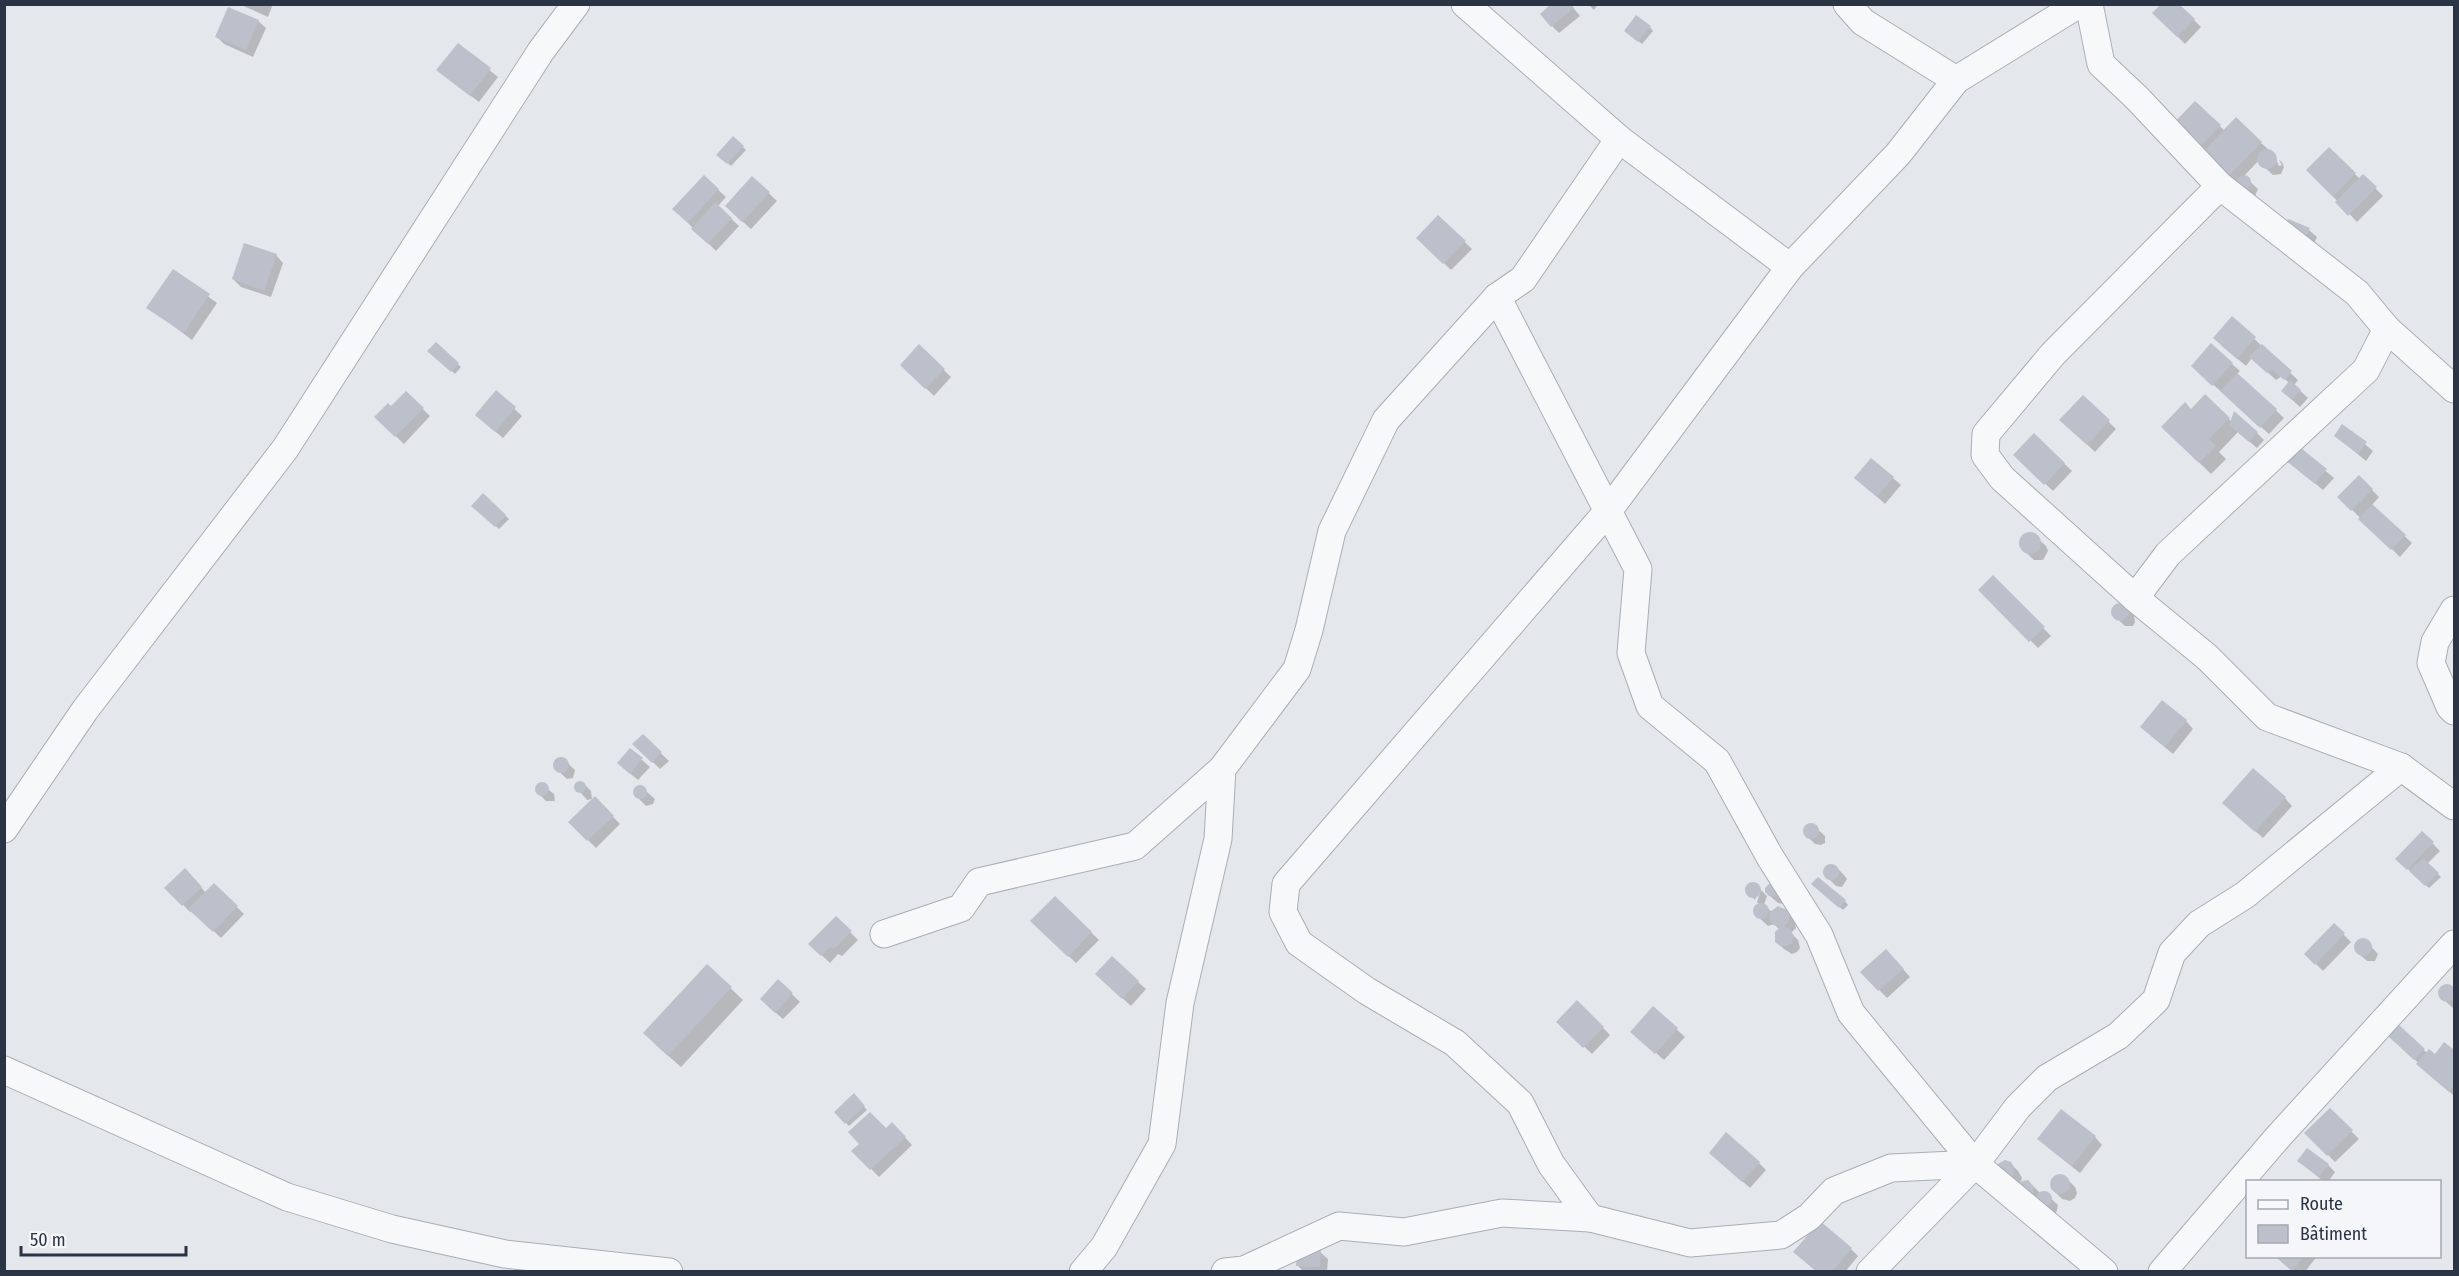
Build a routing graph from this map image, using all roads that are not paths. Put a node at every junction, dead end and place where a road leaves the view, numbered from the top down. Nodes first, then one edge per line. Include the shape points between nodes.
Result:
1 (576, 4) edge
2 (1465, 4) edge
3 (1847, 4) edge
4 (2079, 4) edge
5 (2089, 4) edge
6 (1956, 80) junction
7 (1619, 139) junction
8 (2220, 186) junction
9 (1790, 267) junction
10 (1497, 297) junction
11 (2387, 329) junction
12 (2454, 389) edge
13 (1608, 511) junction
14 (2135, 598) junction
15 (2454, 610) edge
16 (2454, 711) edge
17 (2401, 767) junction
18 (1222, 770) junction
19 (2454, 806) edge
20 (4, 829) edge
21 (884, 934) dead end
22 (2454, 944) edge
23 (4, 1070) edge
24 (1975, 1164) junction
25 (1590, 1218) junction
26 (669, 1272) edge
27 (1083, 1272) edge
28 (1225, 1272) edge
29 (1870, 1272) edge
30 (2104, 1272) edge
31 (2162, 1272) edge

1 - 20 street via 541,51 285,449 84,710
2 - 7 street
3 - 6 street via 1863,22
4 - 6 street
5 - 8 street via 2101,64
6 - 9 street via 1898,154
7 - 9 street
7 - 10 street via 1523,279
8 - 11 street via 2357,293
8 - 14 street via 2053,354 1986,434 1985,455 2002,478
9 - 13 street
10 - 13 street
10 - 18 street via 1386,420 1332,531 1297,669
11 - 12 street
11 - 14 street via 2366,370 2168,554
13 - 24 street via 1638,569 1631,654 1650,706 1717,762 1819,935 1851,1013
13 - 25 street via 1286,884 1283,912 1299,943 1367,992 1455,1043 1520,1102 1551,1164
14 - 17 street via 2207,657 2267,717
15 - 16 street via 2435,642 2431,663
17 - 19 street
17 - 24 street via 2245,895 2199,924 2172,953 2157,1000 2118,1036 2047,1078 2018,1107
18 - 21 street via 1135,846 979,882 961,908
18 - 27 street via 1218,839 1180,1003 1162,1144 1104,1247
22 - 31 street via 2278,1137
23 - 26 street via 298,1200 392,1228 505,1254
24 - 25 street via 1891,1168 1834,1191 1809,1217 1781,1235 1690,1243
24 - 29 street
24 - 30 street
25 - 28 street via 1502,1213 1404,1232 1339,1226 1244,1270

